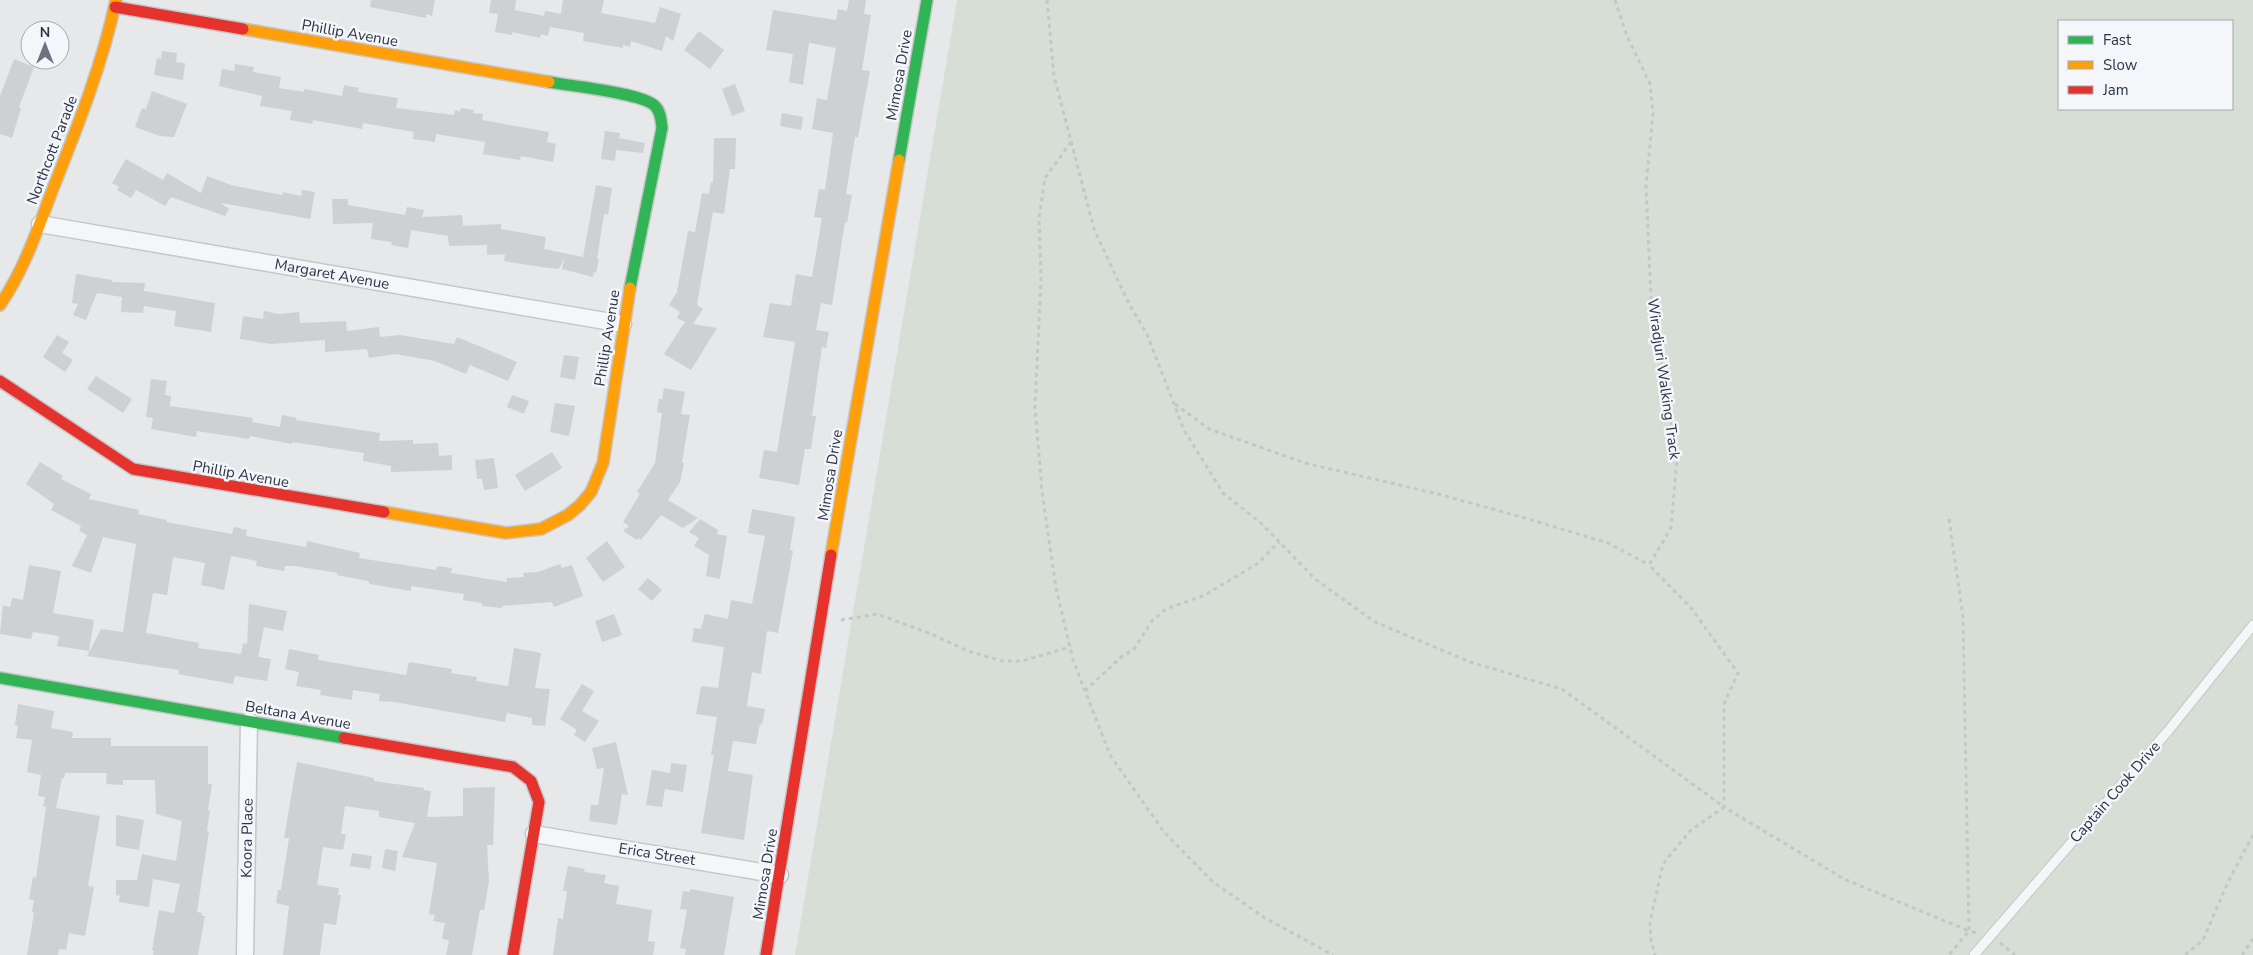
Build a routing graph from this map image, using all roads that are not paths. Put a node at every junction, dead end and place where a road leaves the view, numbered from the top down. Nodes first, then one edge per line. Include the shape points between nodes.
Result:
1 (927, 0) edge
2 (115, 4) edge
3 (40, 224) junction
4 (0, 304) edge
5 (624, 324) junction
6 (0, 381) edge
7 (2253, 625) edge
8 (0, 678) edge
9 (248, 721) junction
10 (534, 834) junction
11 (780, 875) junction
12 (245, 955) edge
13 (513, 955) edge
14 (766, 955) edge
15 (1974, 955) edge

1 - 11 street, Mimosa Drive via 854,417
2 - 3 street, Northcott Parade via 86,105
2 - 5 street, Phillip Avenue via 636,97 656,105 662,118 662,128
3 - 4 street, Northcott Parade via 9,293
3 - 5 street, Margaret Avenue
5 - 6 street, Phillip Avenue via 603,463 591,492 568,515 540,529 506,534 133,469
7 - 15 lane, Captain Cook Drive via 2168,731
8 - 9 street, Beltana Avenue
9 - 10 street, Beltana Avenue via 513,767 529,777 538,794
9 - 12 street, Koora Place
10 - 11 street, Erica Street
10 - 13 street, Beltana Avenue
11 - 14 street, Mimosa Drive

